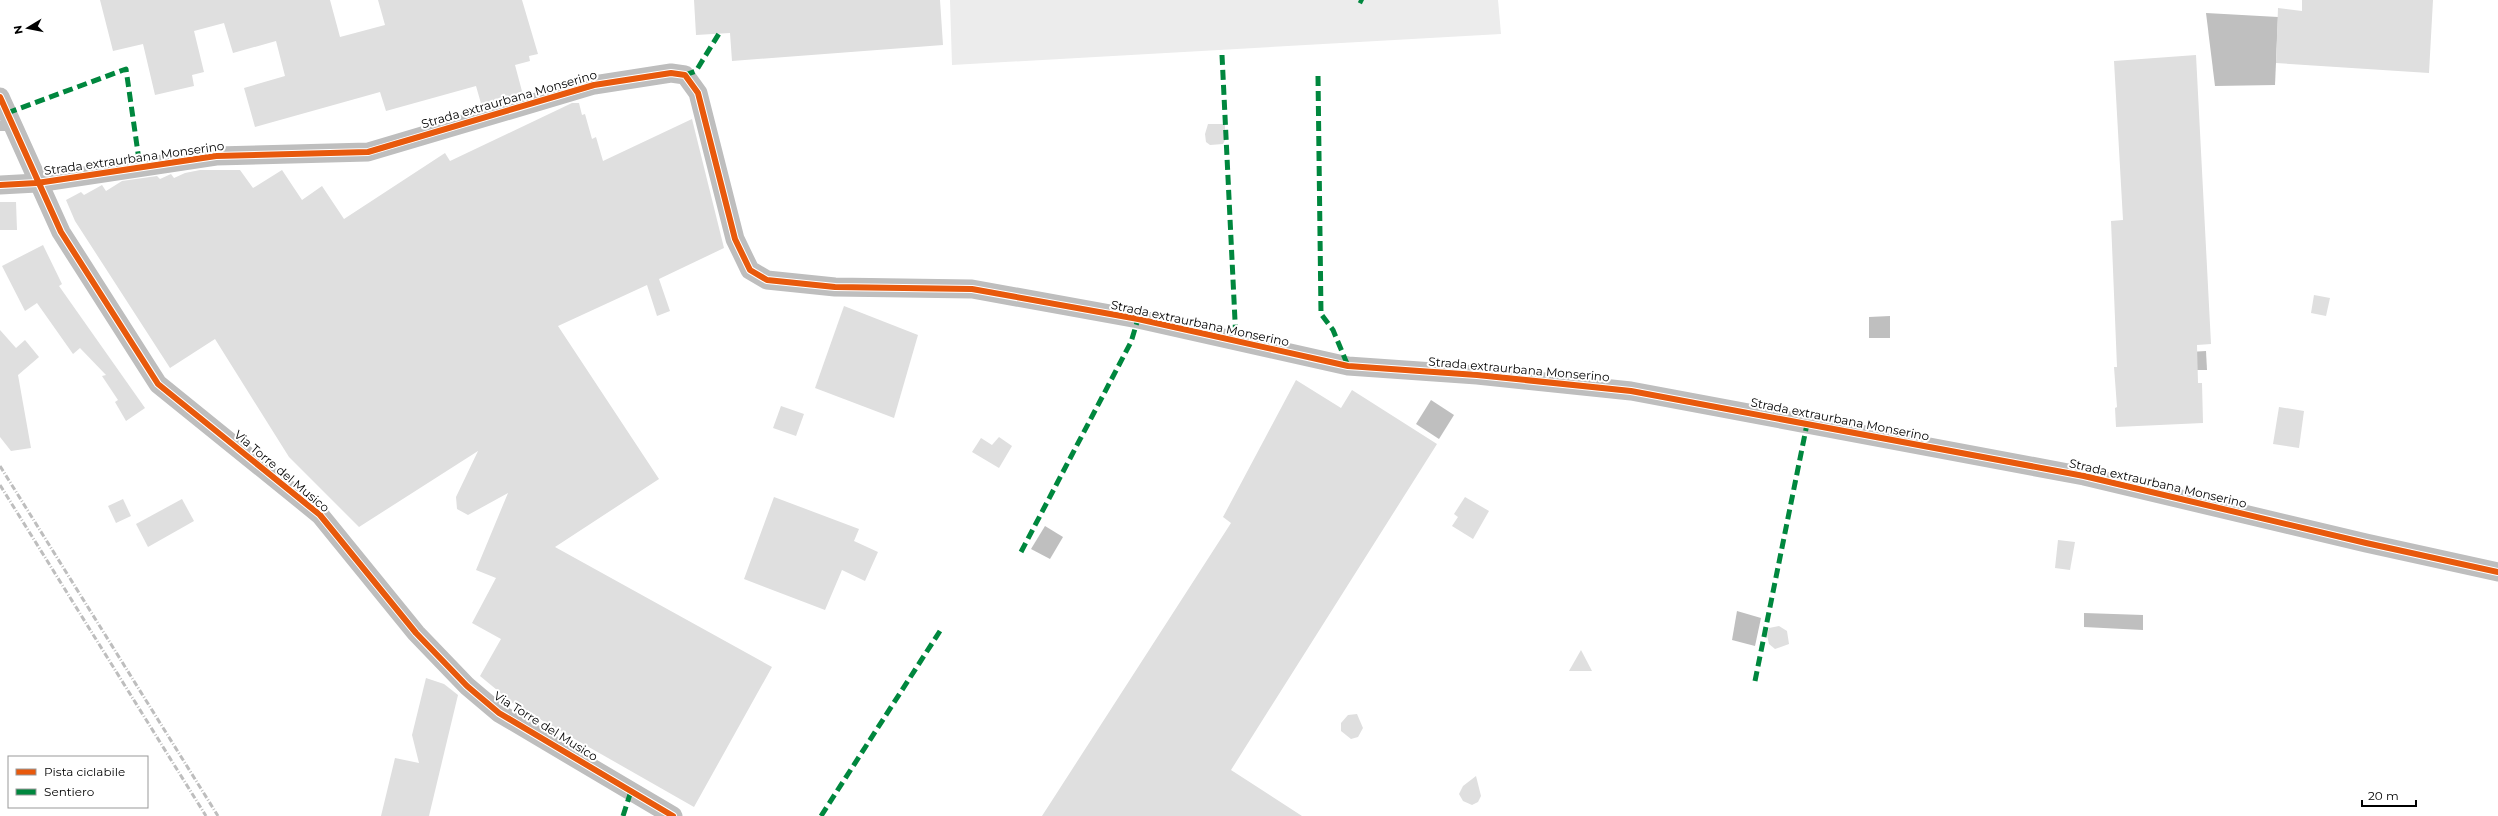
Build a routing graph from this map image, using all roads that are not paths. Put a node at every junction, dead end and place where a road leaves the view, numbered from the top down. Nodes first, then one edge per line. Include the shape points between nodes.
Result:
1 (1, 100) edge
2 (6, 126) edge
3 (37, 182) junction
4 (0, 185) edge
5 (2498, 572) edge
6 (673, 816) edge

1 - 2 street, Via Torre del Musico
2 - 3 street, Via Torre del Musico
3 - 4 street, Strada extraurbana Monserino
3 - 5 street, Strada extraurbana Monserino via 216,156 368,152 594,85 671,73 685,75 698,93 735,239 750,270 767,280 835,287 972,289 1138,319 1348,366 1477,375 1631,391 2084,476
3 - 6 street, Via Torre del Musico via 61,232 158,384 320,515 416,633 467,686 499,713

